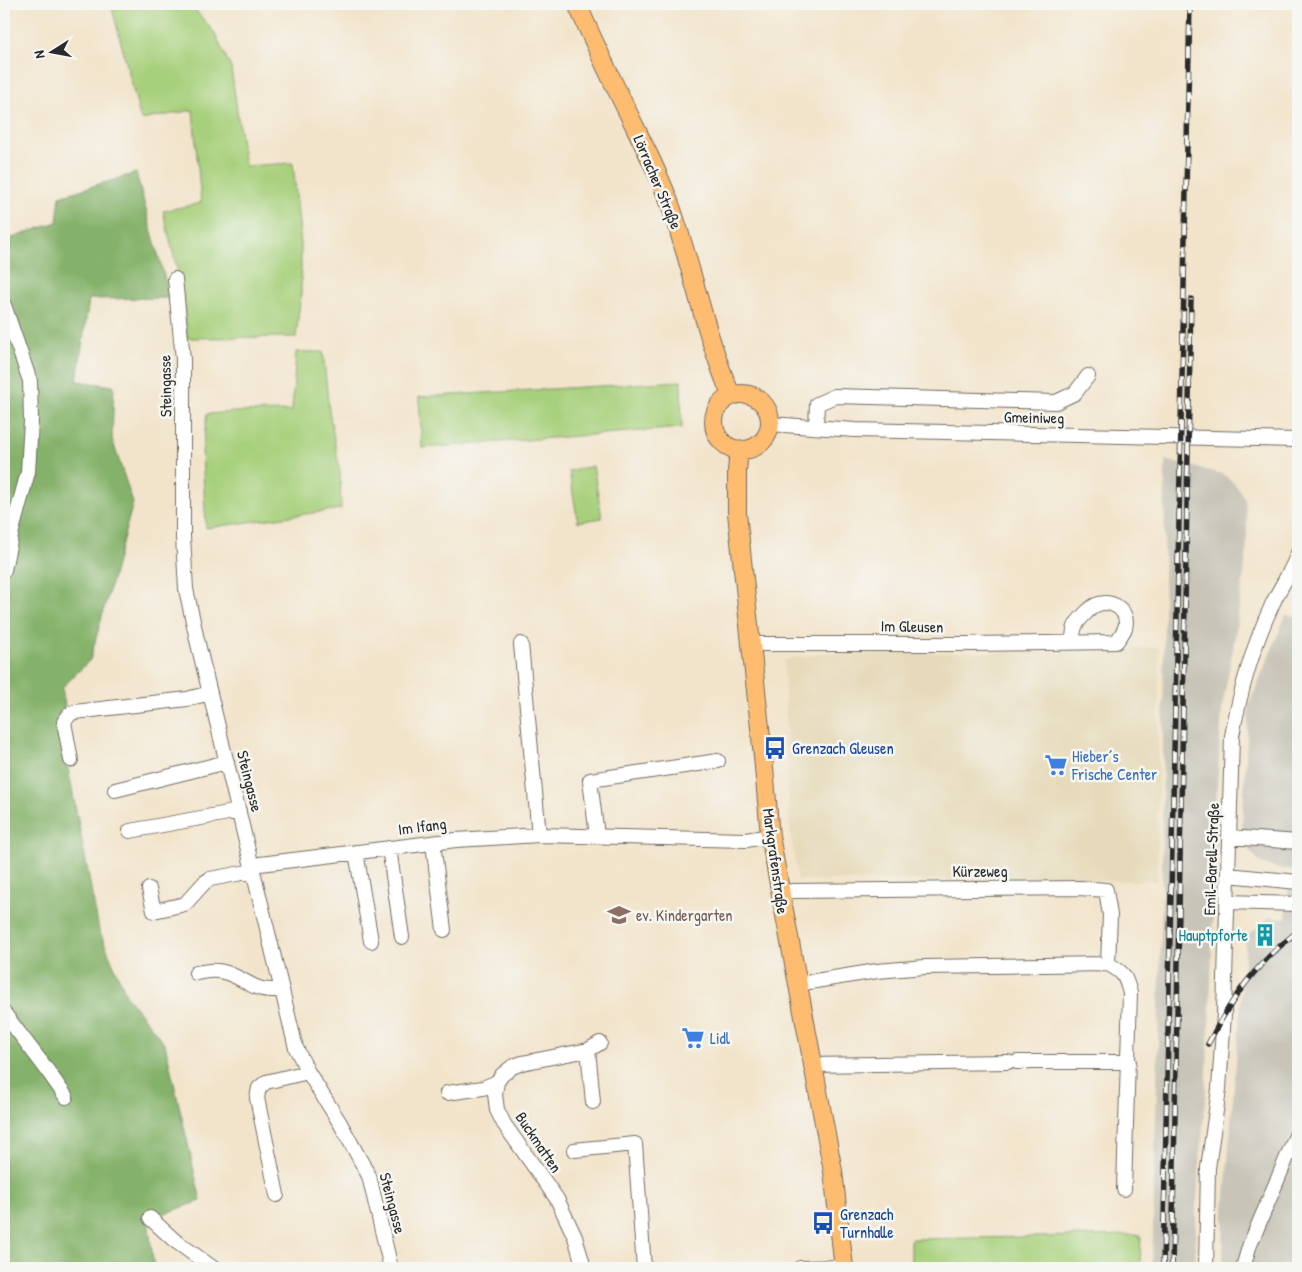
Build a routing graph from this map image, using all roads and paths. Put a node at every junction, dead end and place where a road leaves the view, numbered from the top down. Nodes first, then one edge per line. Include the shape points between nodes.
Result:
1 (577, 4) edge
2 (175, 278) dead end
3 (4, 305) edge
4 (1088, 376) dead end
5 (731, 395) junction
6 (770, 424) junction
7 (816, 426) junction
8 (1298, 440) edge
9 (739, 450) junction
10 (1298, 553) edge
11 (4, 570) edge
12 (1073, 642) dead end
13 (521, 644) dead end
14 (751, 644) junction
15 (210, 693) junction
16 (72, 760) dead end
17 (718, 761) dead end
18 (227, 762) junction
19 (115, 790) dead end
20 (239, 811) junction
21 (130, 831) dead end
22 (539, 835) junction
23 (597, 836) junction
24 (770, 836) junction
25 (1229, 837) junction
26 (1298, 842) edge
27 (433, 843) junction
28 (389, 848) junction
29 (356, 852) junction
30 (253, 868) junction
31 (1228, 875) junction
32 (1298, 882) edge
33 (149, 889) dead end
34 (779, 893) junction
35 (1227, 902) junction
36 (1298, 904) edge
37 (444, 930) dead end
38 (402, 936) dead end
39 (371, 941) dead end
40 (1108, 964) junction
41 (196, 973) dead end
42 (797, 984) junction
43 (282, 989) junction
44 (4, 1013) edge
45 (600, 1043) dead end
46 (588, 1050) junction
47 (1129, 1062) junction
48 (811, 1065) junction
49 (308, 1072) junction
50 (497, 1082) junction
51 (447, 1093) dead end
52 (66, 1097) dead end
53 (593, 1102) dead end
54 (1298, 1131) edge
55 (574, 1150) dead end
56 (1124, 1189) dead end
57 (277, 1195) dead end
58 (150, 1218) dead end
59 (213, 1268) edge
60 (391, 1268) edge
61 (584, 1268) edge
62 (644, 1268) edge
63 (800, 1268) edge
64 (844, 1268) edge
65 (1206, 1268) edge
66 (1243, 1268) edge

1 - 5 main road, Lörracher Straße via 671,206 704,322
2 - 15 street, Steingasse via 183,359 186,589
3 - 11 street via 30,380 31,421 28,472
4 - 7 street via 1075,393 1056,402 835,396 817,404
5 - 6 main road via 745,393 758,399 767,410
5 - 9 main road via 718,406 713,422 718,438
6 - 7 street, Gmeiniweg
6 - 9 main road via 764,440 757,446
7 - 8 street, Gmeiniweg via 855,430
9 - 14 main road, Markgrafenstraße via 737,513
10 - 25 street, Emil-Barell-Straße via 1272,604 1236,713 1231,757
12 - 14 street, Im Gleusen
13 - 22 street
14 - 24 main road, Markgrafenstraße
15 - 16 street via 187,699 88,709 70,714 64,722
15 - 18 street, Steingasse
17 - 23 street via 590,780
18 - 19 street
18 - 20 street, Steingasse
20 - 21 street
20 - 30 street, Steingasse
22 - 23 street, Im Ifang
22 - 27 street, Im Ifang
23 - 24 street, Im Ifang via 746,840
24 - 34 main road, Markgrafenstraße
25 - 26 street
25 - 31 street, Emil-Barell-Straße
27 - 28 street, Im Ifang
27 - 37 street
28 - 29 street, Im Ifang
28 - 38 street
29 - 30 street, Im Ifang
29 - 39 street
30 - 33 street, Im Ifang via 210,879 184,904 154,911
30 - 43 street, Steingasse
31 - 32 street
31 - 35 street, Emil-Barell-Straße
34 - 40 street, Kürzeweg via 991,888 1106,890 1110,914
34 - 42 main road, Markgrafenstraße
35 - 36 street
35 - 65 street, Emil-Barell-Straße via 1219,1088 1208,1168
40 - 42 street via 925,967
40 - 47 street via 1121,970 1130,993
41 - 43 street via 219,971 262,990
42 - 48 main road, Markgrafenstraße
43 - 49 street, Steingasse via 296,1048
44 - 52 street
45 - 46 street
46 - 50 street via 522,1063 507,1071
46 - 53 street
47 - 48 street
47 - 56 street
48 - 64 main road, Markgrafenstraße via 832,1171
49 - 57 street via 266,1082 259,1088 257,1098
49 - 60 street, Steingasse via 369,1176
50 - 51 street via 483,1088
50 - 61 street, Buckmatten via 497,1110 556,1199 575,1238
54 - 66 street
55 - 62 street via 635,1144
58 - 59 street
63 - 64 street

